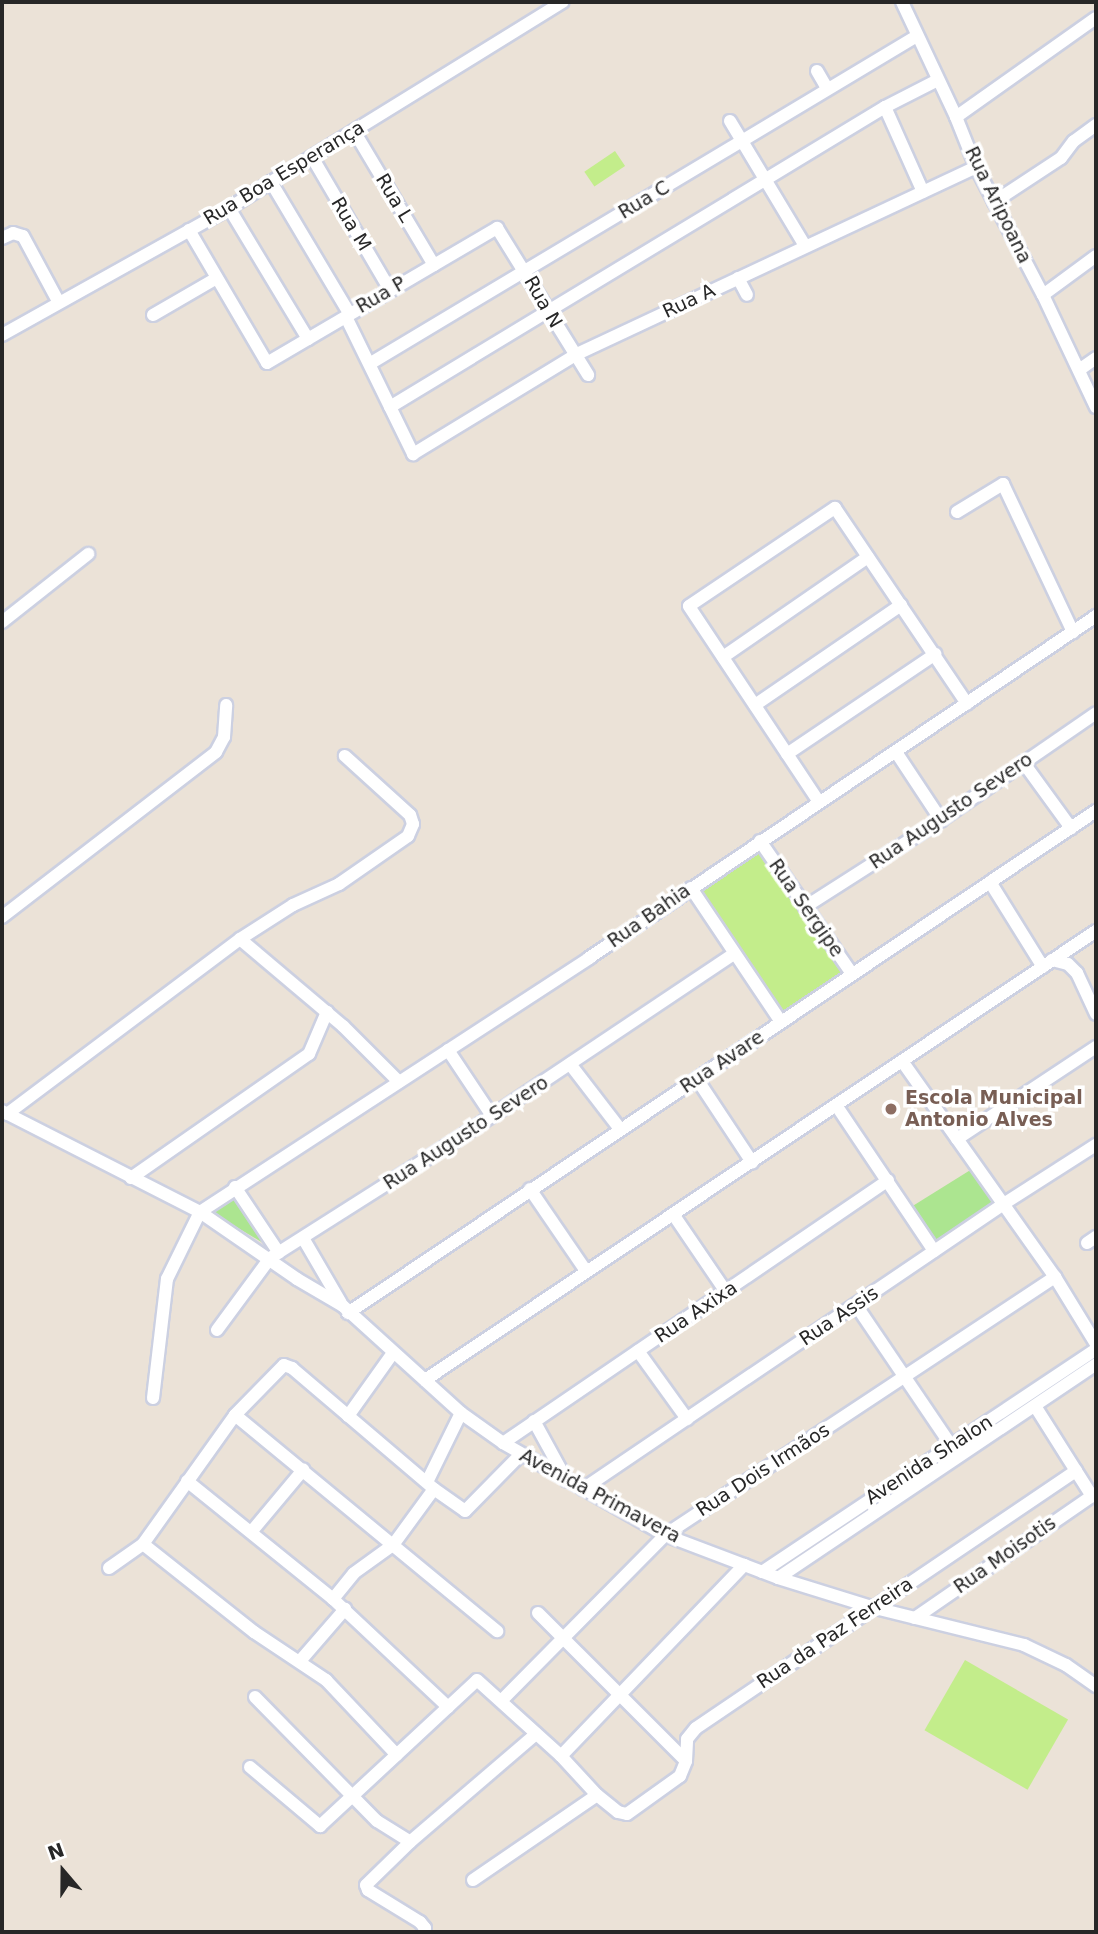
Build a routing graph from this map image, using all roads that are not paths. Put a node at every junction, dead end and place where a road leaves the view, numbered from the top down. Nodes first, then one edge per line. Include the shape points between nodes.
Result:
1 (562, 2) edge
2 (902, 2) edge
3 (1096, 18) edge
4 (917, 36) junction
5 (817, 71) dead end
6 (938, 80) junction
7 (827, 88) junction
8 (885, 107) junction
9 (956, 117) junction
10 (730, 121) dead end
11 (1096, 125) edge
12 (354, 131) junction
13 (740, 141) junction
14 (312, 158) junction
15 (976, 167) junction
16 (766, 180) junction
17 (271, 182) junction
18 (923, 192) junction
19 (994, 202) junction
20 (229, 208) junction
21 (497, 228) joint
22 (188, 230) junction
23 (2, 238) edge
24 (805, 246) junction
25 (1096, 256) edge
26 (434, 265) junction
27 (525, 272) junction
28 (738, 278) junction
29 (215, 279) junction
30 (390, 290) junction
31 (747, 295) dead end
32 (1043, 295) junction
33 (58, 301) junction
34 (548, 313) junction
35 (153, 315) dead end
36 (348, 315) junction
37 (2, 335) edge
38 (308, 339) junction
39 (575, 355) junction
40 (1096, 358) edge
41 (371, 363) junction
42 (1079, 370) junction
43 (588, 375) dead end
44 (390, 407) junction
45 (1096, 407) edge
46 (957, 512) dead end
47 (88, 554) dead end
48 (868, 557) junction
49 (901, 605) junction
50 (1096, 616) edge
51 (2, 622) edge
52 (1073, 632) junction
53 (935, 654) junction
54 (723, 657) junction
55 (967, 704) junction
56 (226, 705) dead end
57 (755, 705) junction
58 (1096, 713) edge
59 (896, 751) junction
60 (787, 754) junction
61 (345, 756) dead end
62 (1023, 762) junction
63 (819, 802) junction
64 (1096, 811) edge
65 (941, 820) junction
66 (1071, 828) junction
67 (761, 841) junction
68 (990, 882) junction
69 (691, 888) junction
70 (804, 907) junction
71 (2, 916) edge
72 (1096, 931) edge
73 (240, 939) junction
74 (734, 954) junction
75 (1048, 963) junction
76 (852, 974) junction
77 (327, 1012) junction
78 (1096, 1014) edge
79 (781, 1022) junction
80 (1096, 1047) edge
81 (448, 1050) junction
82 (902, 1061) junction
83 (570, 1064) junction
84 (697, 1079) junction
85 (399, 1082) junction
86 (836, 1105) junction
87 (4, 1113) edge
88 (492, 1116) junction
89 (620, 1129) junction
90 (957, 1139) junction
91 (1096, 1145) edge
92 (752, 1162) junction
93 (131, 1178) junction
94 (888, 1180) junction
95 (235, 1186) junction
96 (530, 1189) junction
97 (1002, 1205) junction
98 (200, 1212) junction
99 (673, 1214) junction
100 (303, 1238) junction
101 (934, 1251) junction
102 (275, 1256) junction
103 (586, 1271) junction
104 (1055, 1277) junction
105 (726, 1292) junction
106 (856, 1305) junction
107 (346, 1310) junction
108 (217, 1330) dead end
109 (1096, 1347) edge
110 (638, 1350) junction
111 (393, 1353) junction
112 (1096, 1364) edge
113 (904, 1377) junction
114 (425, 1380) junction
115 (153, 1398) dead end
116 (1035, 1406) junction
117 (461, 1413) junction
118 (234, 1415) junction
119 (348, 1416) junction
120 (687, 1419) junction
121 (534, 1421) junction
122 (978, 1435) junction
123 (503, 1443) junction
124 (954, 1450) junction
125 (521, 1454) junction
126 (303, 1469) junction
127 (1076, 1471) junction
128 (187, 1481) junction
129 (567, 1482) junction
130 (430, 1485) junction
131 (583, 1489) junction
132 (1094, 1494) edge
133 (252, 1531) junction
134 (665, 1535) junction
135 (143, 1544) junction
136 (393, 1545) junction
137 (744, 1565) junction
138 (109, 1568) dead end
139 (762, 1572) junction
140 (778, 1578) junction
141 (333, 1599) junction
142 (871, 1607) junction
143 (345, 1609) junction
144 (538, 1613) dead end
145 (915, 1618) junction
146 (497, 1631) dead end
147 (562, 1637) junction
148 (300, 1661) junction
149 (1096, 1686) edge
150 (619, 1692) junction
151 (255, 1697) dead end
152 (501, 1700) junction
153 (448, 1707) junction
154 (536, 1734) junction
155 (397, 1755) junction
156 (561, 1756) junction
157 (686, 1761) junction
158 (250, 1767) dead end
159 (354, 1795) junction
160 (597, 1795) junction
161 (410, 1842) junction
162 (473, 1880) dead end
163 (424, 1932) edge

1 - 12 street, Rua Boa Esperança
2 - 4 street, Rua Aripoana
3 - 9 street
4 - 6 street, Rua Aripoana
4 - 7 street, Rua C
5 - 7 street
6 - 8 street
6 - 9 street, Rua Aripoana
7 - 13 street, Rua C
8 - 16 street
8 - 18 street
9 - 15 street, Rua Aripoana
10 - 13 street
11 - 19 street via 1060,158
12 - 14 street, Rua Boa Esperança
12 - 26 street, Rua L
13 - 16 street
13 - 27 street, Rua C
14 - 17 street, Rua Boa Esperança
14 - 30 street, Rua M
15 - 18 street, Rua A
15 - 19 street, Rua Aripoana
16 - 24 street
16 - 34 street
17 - 20 street, Rua Boa Esperança
17 - 36 street
18 - 24 street, Rua A
19 - 32 street, Rua Aripoana
20 - 22 street, Rua Boa Esperança
20 - 38 street
21 - 26 street, Rua P
21 - 27 street, Rua N
22 - 29 street
22 - 33 street, Rua Boa Esperança
23 - 33 street via 13,233 23,236
24 - 28 street, Rua A
25 - 32 street
26 - 30 street, Rua P
27 - 34 street, Rua N
27 - 41 street, Rua C
28 - 31 street
28 - 39 street, Rua A
29 - 35 street
29 - 38 street, Rua P via 267,363
30 - 36 street, Rua P
32 - 42 street, Rua Aripoana
33 - 37 street, Rua Boa Esperança
34 - 39 street, Rua N
34 - 44 street
36 - 38 street, Rua P
36 - 41 street
39 - 43 street, Rua N
39 - 44 street, Rua A via 413,454
40 - 42 street
41 - 44 street
42 - 45 street, Rua Aripoana
46 - 52 street via 1003,484
47 - 51 street
48 - 49 street
48 - 54 street
48 - 54 street via 835,508 689,606
49 - 53 street
49 - 57 street
50 - 52 street, Rua Bahia
52 - 55 street, Rua Bahia
53 - 55 street
53 - 60 street
54 - 57 street
55 - 59 street, Rua Bahia
56 - 71 street via 225,737 216,752
57 - 60 street
58 - 62 street, Rua Augusto Severo
59 - 63 street, Rua Bahia
59 - 65 street
60 - 63 street
61 - 73 street via 408,812 413,829 402,842 339,884 293,905
62 - 65 street, Rua Augusto Severo
62 - 66 street
63 - 67 street, Rua Bahia
64 - 66 street, Rua Avare
65 - 70 street, Rua Augusto Severo
66 - 68 street, Rua Avare
67 - 69 street, Rua Bahia
67 - 70 street, Rua Sergipe
68 - 75 street
68 - 76 street, Rua Avare
69 - 74 street
69 - 81 street, Rua Bahia
70 - 76 street, Rua Sergipe
72 - 75 street
73 - 77 street
73 - 87 street
74 - 79 street
74 - 83 street, Rua Augusto Severo
75 - 78 street via 1068,964 1077,973
75 - 82 street
76 - 79 street, Rua Avare
77 - 85 street
77 - 93 street via 309,1054
79 - 84 street, Rua Avare
80 - 90 street
81 - 85 street, Rua Bahia
81 - 88 street
82 - 86 street
82 - 90 street
83 - 88 street, Rua Augusto Severo
83 - 89 street
84 - 89 street, Rua Avare
84 - 92 street
85 - 95 street, Rua Bahia
86 - 92 street
86 - 94 street
87 - 93 street
88 - 100 street, Rua Augusto Severo
89 - 96 street, Rua Avare
90 - 97 street
91 - 97 street, Rua Assis
92 - 99 street
93 - 98 street
94 - 101 street
94 - 105 street, Rua Axixa
95 - 98 street, Rua Bahia
95 - 102 street
96 - 103 street
96 - 107 street, Rua Avare
97 - 101 street, Rua Assis
97 - 104 street
98 - 102 street
98 - 115 street via 167,1279
99 - 103 street
99 - 105 street
100 - 102 street, Rua Augusto Severo
100 - 107 street
101 - 106 street, Rua Assis
102 - 107 street, Avenida Primavera via 297,1279
102 - 108 street, Rua Augusto Severo
103 - 114 street
104 - 109 street
104 - 113 street, Rua Dois Irmãos
105 - 110 street, Rua Axixa
106 - 113 street
106 - 120 street, Rua Assis
107 - 111 street, Avenida Primavera
109 - 122 street, Avenida Shalon
110 - 120 street
110 - 121 street, Rua Axixa
111 - 114 street, Avenida Primavera
111 - 119 street
112 - 116 street, Avenida Shalon
113 - 124 street
113 - 134 street, Rua Dois Irmãos
114 - 117 street, Avenida Primavera
116 - 122 street, Avenida Shalon
116 - 127 street
117 - 123 street, Avenida Primavera
117 - 130 street
118 - 119 street via 284,1365
118 - 126 street
118 - 128 street
119 - 130 street
120 - 131 street, Rua Assis
121 - 123 street, Rua Axixa
121 - 129 street
122 - 124 street, Avenida Shalon
123 - 125 street, Avenida Primavera
124 - 139 street, Avenida Shalon
124 - 140 street, Avenida Shalon
125 - 129 street, Avenida Primavera
125 - 130 street via 467,1511
126 - 133 street
126 - 136 street
127 - 132 street
127 - 142 street, Rua da Paz Ferreira
128 - 133 street
128 - 135 street
129 - 131 street, Avenida Primavera
130 - 136 street
131 - 134 street, Avenida Primavera
132 - 145 street, Rua Moisotis
133 - 141 street
134 - 137 street, Avenida Primavera
134 - 147 street, Rua Dois Irmãos
135 - 138 street
135 - 148 street via 254,1632
136 - 141 street via 354,1573
136 - 146 street
137 - 139 street, Avenida Primavera
137 - 150 street
139 - 140 street, Avenida Primavera
140 - 142 street, Avenida Primavera
141 - 143 street
142 - 145 street, Avenida Primavera
142 - 157 street, Rua da Paz Ferreira via 696,1728 687,1739
143 - 148 street
143 - 153 street
144 - 147 street
145 - 149 street, Avenida Primavera via 1024,1645
147 - 150 street
147 - 152 street, Rua Dois Irmãos
148 - 155 street via 331,1684
150 - 156 street
150 - 157 street
151 - 159 street
152 - 153 street via 475,1680
152 - 154 street
153 - 155 street
154 - 156 street
154 - 161 street
155 - 159 street
156 - 160 street
157 - 160 street, Rua da Paz Ferreira via 677,1779 624,1814
158 - 159 street via 318,1826
159 - 161 street via 377,1821
160 - 162 street
161 - 163 street via 366,1888 420,1922

